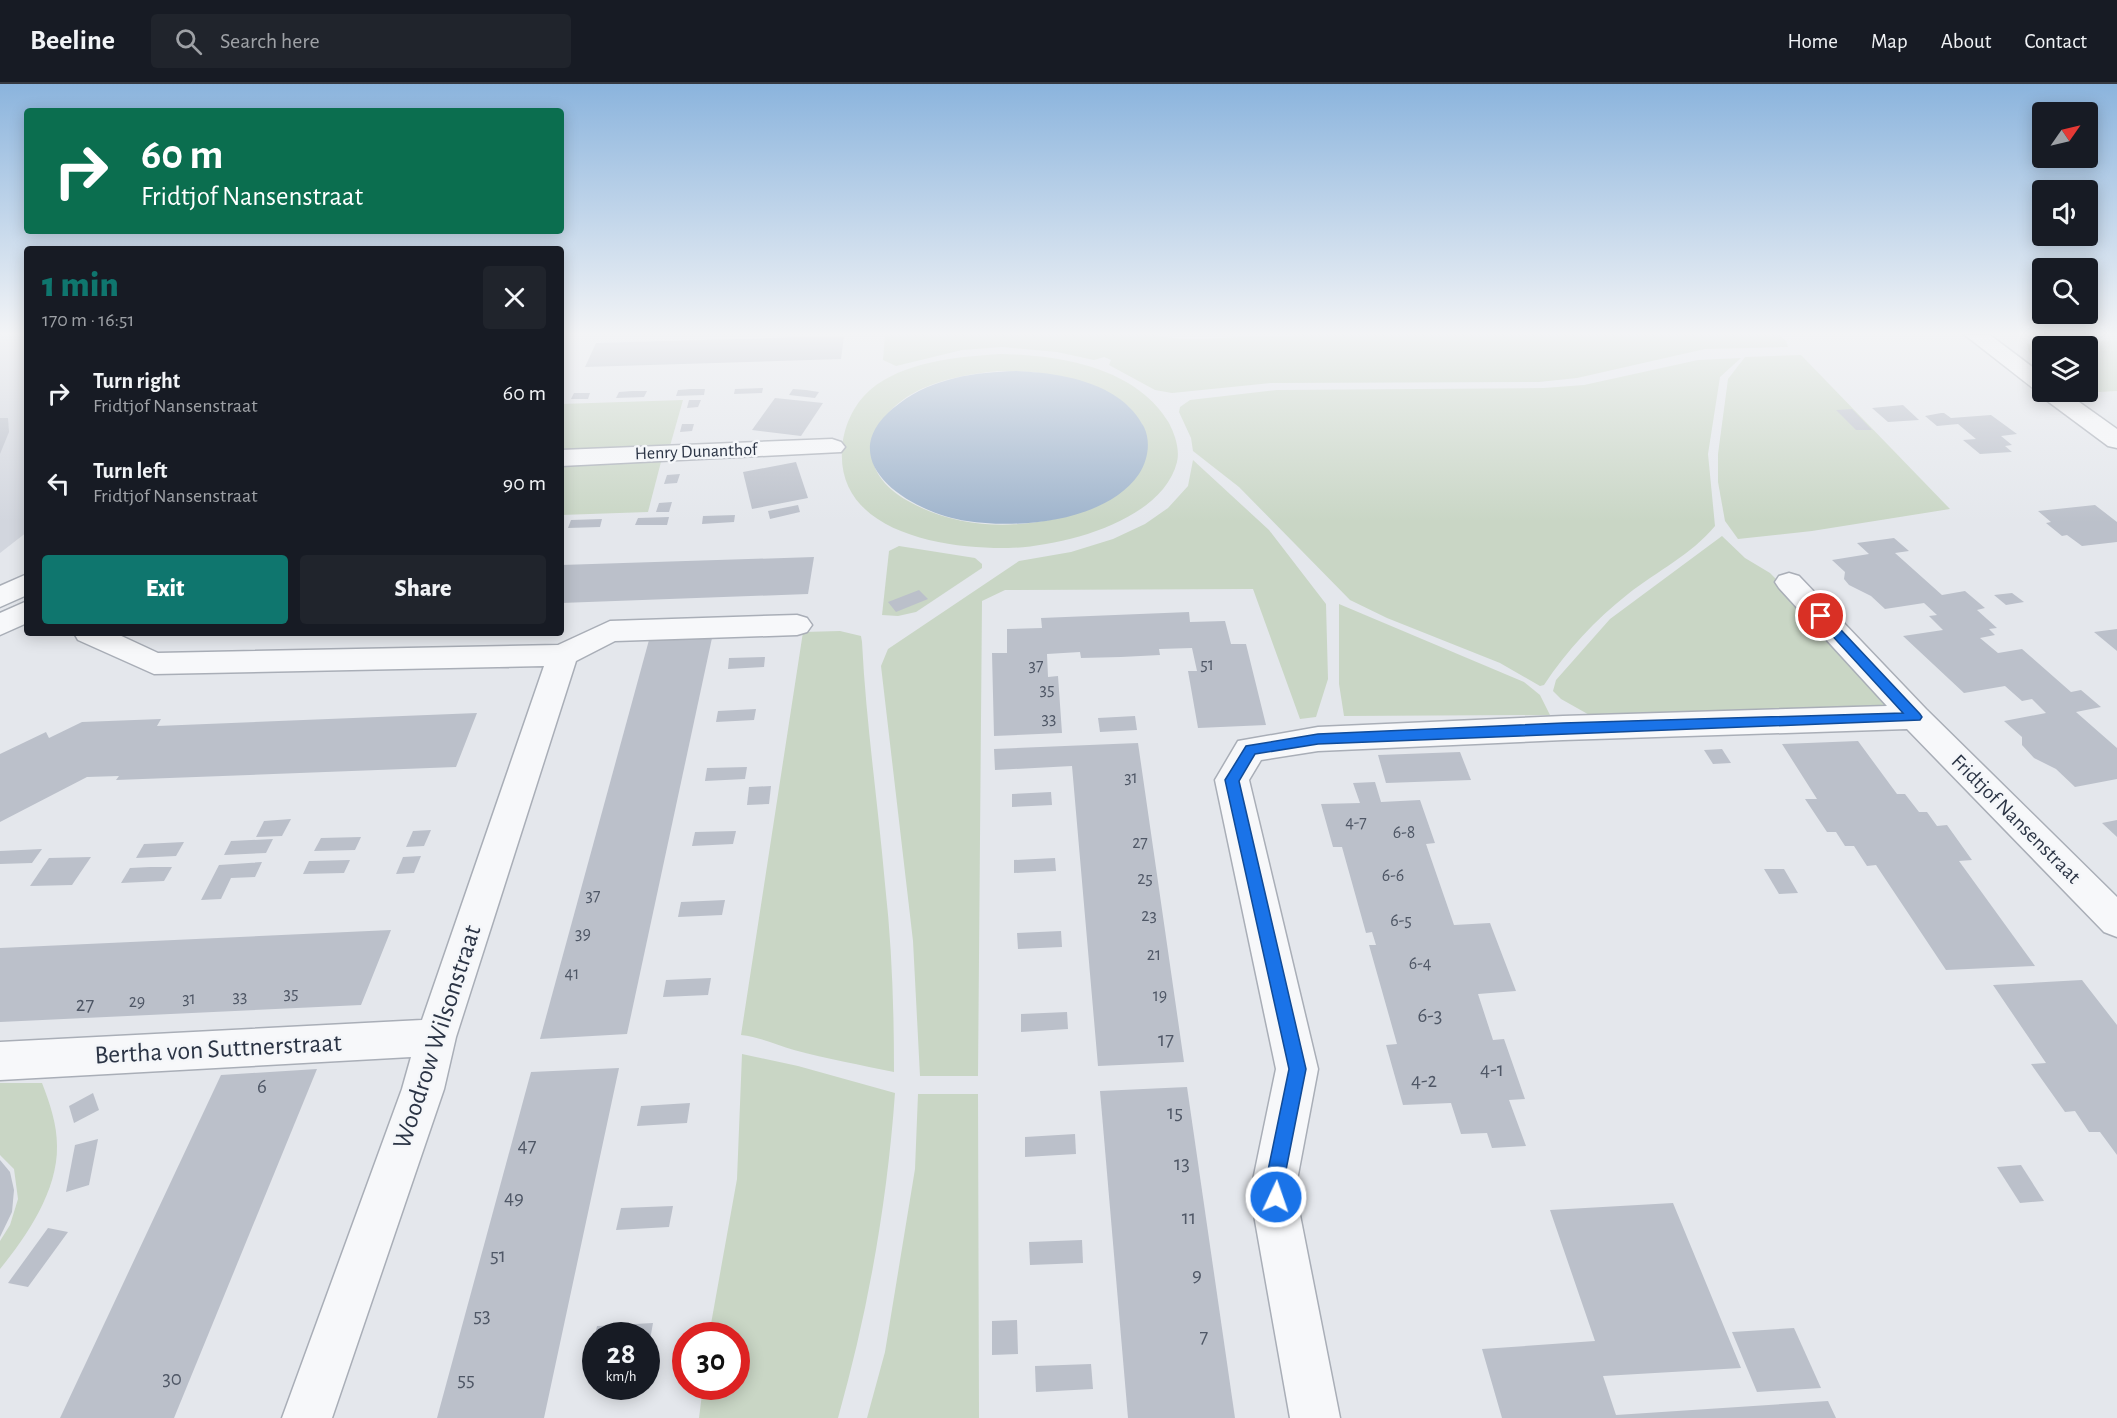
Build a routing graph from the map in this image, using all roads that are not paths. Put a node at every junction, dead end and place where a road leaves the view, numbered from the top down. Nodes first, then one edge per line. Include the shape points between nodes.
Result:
1 (2064, 402) edge
2 (2117, 441) edge
3 (832, 447) dead end
4 (564, 458) edge
5 (1789, 582) dead end
6 (20, 595) edge
7 (0, 625) edge
8 (797, 625) dead end
9 (95, 636) edge
10 (409, 646) edge
11 (563, 655) junction
12 (1915, 717) junction
13 (2117, 921) edge
14 (436, 1037) junction
15 (0, 1061) edge
16 (307, 1418) edge
17 (1315, 1418) edge

1 - 2 street
3 - 4 street, Henry Dunanthof
5 - 12 street, Fridtjof Nansenstraat
6 - 7 street
8 - 11 street via 610,631
9 - 10 street via 154,664
10 - 11 street
11 - 14 street, Woodrow Wilsonstraat
12 - 13 street, Fridtjof Nansenstraat
12 - 17 street via 1318,739 1250,750 1232,780 1298,1069 1275,1180 1277,1215
14 - 15 street, Bertha von Suttnerstraat
14 - 16 street, Woodrow Wilsonstraat via 423,1089

